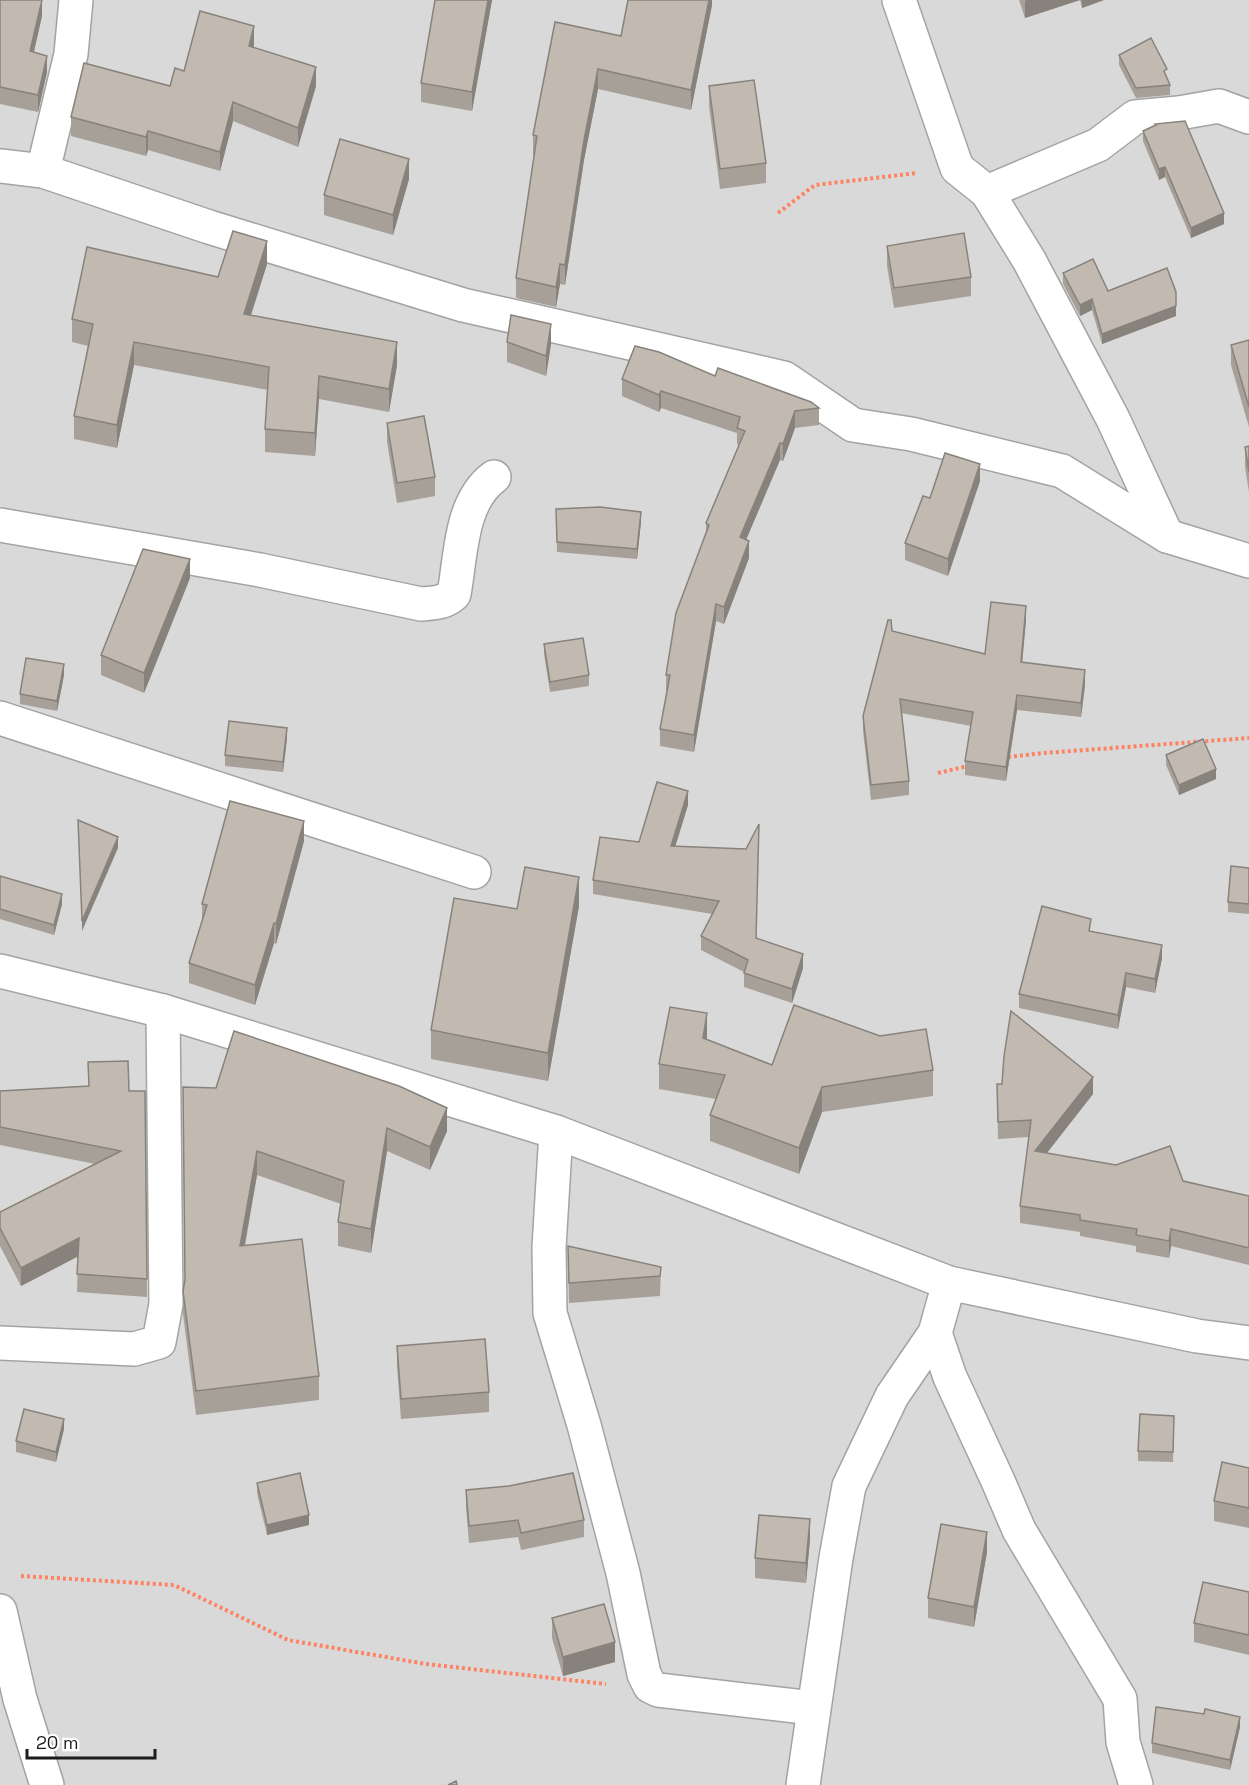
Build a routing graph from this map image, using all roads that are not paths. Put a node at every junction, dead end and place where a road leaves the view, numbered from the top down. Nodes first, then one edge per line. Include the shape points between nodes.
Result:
1 (76, 0) edge
2 (899, 0) edge
3 (1249, 117) edge
4 (43, 171) junction
5 (2, 172) edge
6 (987, 192) junction
7 (494, 477) dead end
8 (0, 525) edge
9 (1167, 536) junction
10 (1249, 561) edge
11 (0, 718) edge
12 (474, 872) dead end
13 (0, 971) edge
14 (163, 1011) junction
15 (556, 1132) junction
16 (949, 1283) junction
17 (935, 1333) junction
18 (1249, 1342) edge
19 (0, 1343) edge
20 (0, 1611) edge
21 (813, 1708) junction
22 (47, 1785) edge
23 (803, 1785) edge
24 (1136, 1785) edge

1 - 4 street via 71,54
2 - 6 street via 957,168
3 - 6 street via 1219,106 1135,117 1098,146
4 - 5 street
4 - 9 street via 463,305 784,378 853,425 911,434 1062,471
6 - 9 street via 1059,315
7 - 8 street via 474,501 466,523 454,594 442,602 421,604 260,570
9 - 10 street
11 - 12 street
13 - 14 street
14 - 15 street
14 - 19 street via 166,1304 159,1342 134,1349
15 - 16 street
15 - 21 street via 549,1247 550,1313 623,1573 644,1674 650,1686 658,1690
16 - 17 street
16 - 18 street via 1197,1336
17 - 21 street via 892,1396 849,1486
17 - 24 street via 950,1377 1019,1530 1120,1699 1123,1742
20 - 22 street via 20,1699
21 - 23 street

